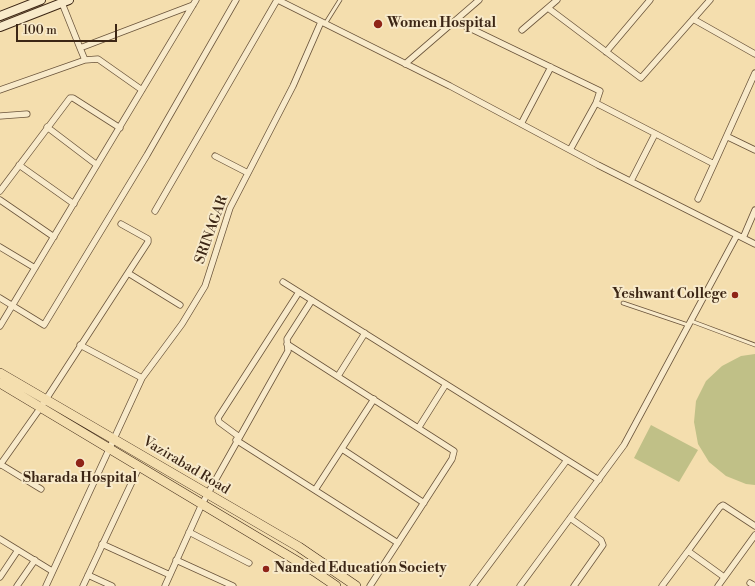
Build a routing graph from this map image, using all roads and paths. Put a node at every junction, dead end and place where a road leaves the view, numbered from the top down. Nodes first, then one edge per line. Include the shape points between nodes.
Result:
1 (41, 0) edge
2 (236, 0) edge
3 (279, 0) edge
4 (340, 0) edge
5 (479, 0) edge
6 (557, 0) edge
7 (650, 0) edge
8 (710, 0) edge
9 (65, 1) edge
10 (195, 3) edge
11 (548, 8) junction
12 (0, 16) edge
13 (693, 19) junction
14 (454, 21) junction
15 (323, 23) junction
16 (0, 27) edge
17 (522, 30) dead end
18 (80, 48) junction
19 (606, 52) junction
20 (755, 54) edge
21 (85, 60) junction
22 (405, 64) junction
23 (551, 67) junction
24 (755, 73) edge
25 (0, 90) edge
26 (142, 90) junction
27 (596, 103) junction
28 (27, 114) dead end
29 (0, 116) edge
30 (521, 124) junction
31 (47, 127) junction
32 (120, 128) junction
33 (655, 134) junction
34 (728, 137) junction
35 (570, 150) junction
36 (755, 150) edge
37 (215, 156) dead end
38 (714, 164) junction
39 (19, 165) junction
40 (97, 165) junction
41 (248, 173) junction
42 (631, 182) junction
43 (0, 191) edge
44 (698, 199) dead end
45 (0, 200) edge
46 (74, 204) junction
47 (755, 210) edge
48 (155, 211) dead end
49 (121, 224) dead end
50 (737, 234) junction
51 (54, 237) junction
52 (743, 238) junction
53 (755, 244) edge
54 (0, 247) edge
55 (35, 268) junction
56 (128, 273) junction
57 (283, 282) dead end
58 (299, 292) junction
59 (0, 298) edge
60 (312, 300) junction
61 (623, 303) dead end
62 (12, 306) junction
63 (180, 306) dead end
64 (690, 323) junction
65 (0, 326) edge
66 (365, 333) junction
67 (287, 344) junction
68 (80, 345) junction
69 (755, 345) edge
70 (0, 373) edge
71 (338, 376) junction
72 (142, 378) junction
73 (0, 383) edge
74 (446, 384) junction
75 (46, 399) junction
76 (374, 399) junction
77 (41, 407) junction
78 (419, 427) junction
79 (113, 438) junction
80 (237, 438) junction
81 (108, 448) junction
82 (342, 449) junction
83 (567, 460) junction
84 (0, 464) edge
85 (139, 467) junction
86 (599, 480) junction
87 (41, 489) dead end
88 (315, 490) junction
89 (208, 495) junction
90 (424, 503) junction
91 (202, 504) junction
92 (570, 518) junction
93 (755, 526) edge
94 (189, 532) junction
95 (755, 535) edge
96 (0, 539) edge
97 (398, 543) junction
98 (102, 544) junction
99 (18, 550) junction
100 (688, 551) junction
101 (35, 560) junction
102 (176, 560) junction
103 (249, 563) dead end
104 (52, 571) junction
105 (88, 575) junction
106 (170, 575) junction
107 (0, 577) edge
108 (724, 577) junction
109 (18, 586) edge
110 (46, 586) edge
111 (83, 586) edge
112 (112, 586) edge
113 (165, 586) edge
114 (233, 586) edge
115 (336, 586) edge
116 (356, 586) edge
117 (370, 586) edge
118 (473, 586) edge
119 (520, 586) edge
120 (574, 586) edge
121 (662, 586) edge
122 (718, 586) edge

1 - 12 main road
2 - 62 street via 147,155 44,325
3 - 15 street
3 - 48 street
4 - 15 lane
5 - 14 street
6 - 11 street
7 - 19 street
8 - 13 street
9 - 16 main road
9 - 18 street
10 - 18 street
10 - 26 street
11 - 17 street
11 - 19 street
13 - 19 street via 643,77 639,77
13 - 20 street
14 - 22 street
14 - 23 street
15 - 22 street
15 - 41 street, SRINAGAR
18 - 21 street
21 - 25 street
21 - 26 street via 98,59
22 - 30 street
23 - 27 street via 600,91
23 - 30 street
24 - 34 street
26 - 32 street
27 - 33 street
27 - 35 street
28 - 29 street
30 - 35 street
31 - 32 street via 70,98 73,98
31 - 39 street
31 - 40 street
32 - 40 street
33 - 38 street
33 - 42 street
34 - 36 street
34 - 38 street
35 - 42 street
37 - 41 street
38 - 44 street
39 - 43 street
39 - 46 street
40 - 46 street
41 - 72 street, SRINAGAR via 230,208 205,286 182,324
42 - 50 street
45 - 51 street
46 - 51 street
47 - 52 street
49 - 56 street via 148,241
50 - 52 street
50 - 64 street
51 - 55 street
52 - 53 street
54 - 55 street
55 - 62 street
56 - 63 street
56 - 68 street
57 - 58 street
58 - 60 street
58 - 80 street via 218,418 219,422
59 - 62 street
60 - 66 street
60 - 67 street via 287,339
61 - 64 lane
62 - 65 street
64 - 69 lane
64 - 86 street via 624,445
66 - 71 street
66 - 74 street
67 - 71 street
67 - 80 street via 288,351
68 - 72 street
68 - 75 street
70 - 75 main road, Vazirabad Road
71 - 76 street
72 - 79 street, SRINAGAR
73 - 77 main road, Vazirabad Road
74 - 78 street
74 - 83 street
75 - 77 street
75 - 79 main road, Vazirabad Road
76 - 78 street
76 - 82 street
77 - 81 main road, Vazirabad Road
77 - 84 street
78 - 90 street via 454,451 452,460
79 - 81 street, SRINAGAR
79 - 89 main road, Vazirabad Road
80 - 88 street
80 - 89 street
81 - 85 main road, Vazirabad Road
81 - 104 street, SRINAGAR
82 - 88 street
82 - 90 street
83 - 86 street
83 - 118 street
84 - 87 street
85 - 91 main road, Vazirabad Road
85 - 98 street
86 - 92 street
88 - 97 street
89 - 91 street
89 - 116 main road, Vazirabad Road via 299,547
90 - 97 street
91 - 94 street
91 - 115 main road, Vazirabad Road
92 - 119 street
92 - 120 street via 601,540 603,545
93 - 100 street via 723,505
94 - 102 street
94 - 103 street
95 - 108 street
96 - 99 street
97 - 117 street
98 - 105 street
98 - 106 street
99 - 101 street
99 - 107 street
100 - 108 street
100 - 121 street
101 - 104 street
101 - 109 street
102 - 106 street
102 - 114 street
104 - 110 street, SRINAGAR
105 - 111 street
105 - 112 street
106 - 113 street
108 - 122 street

